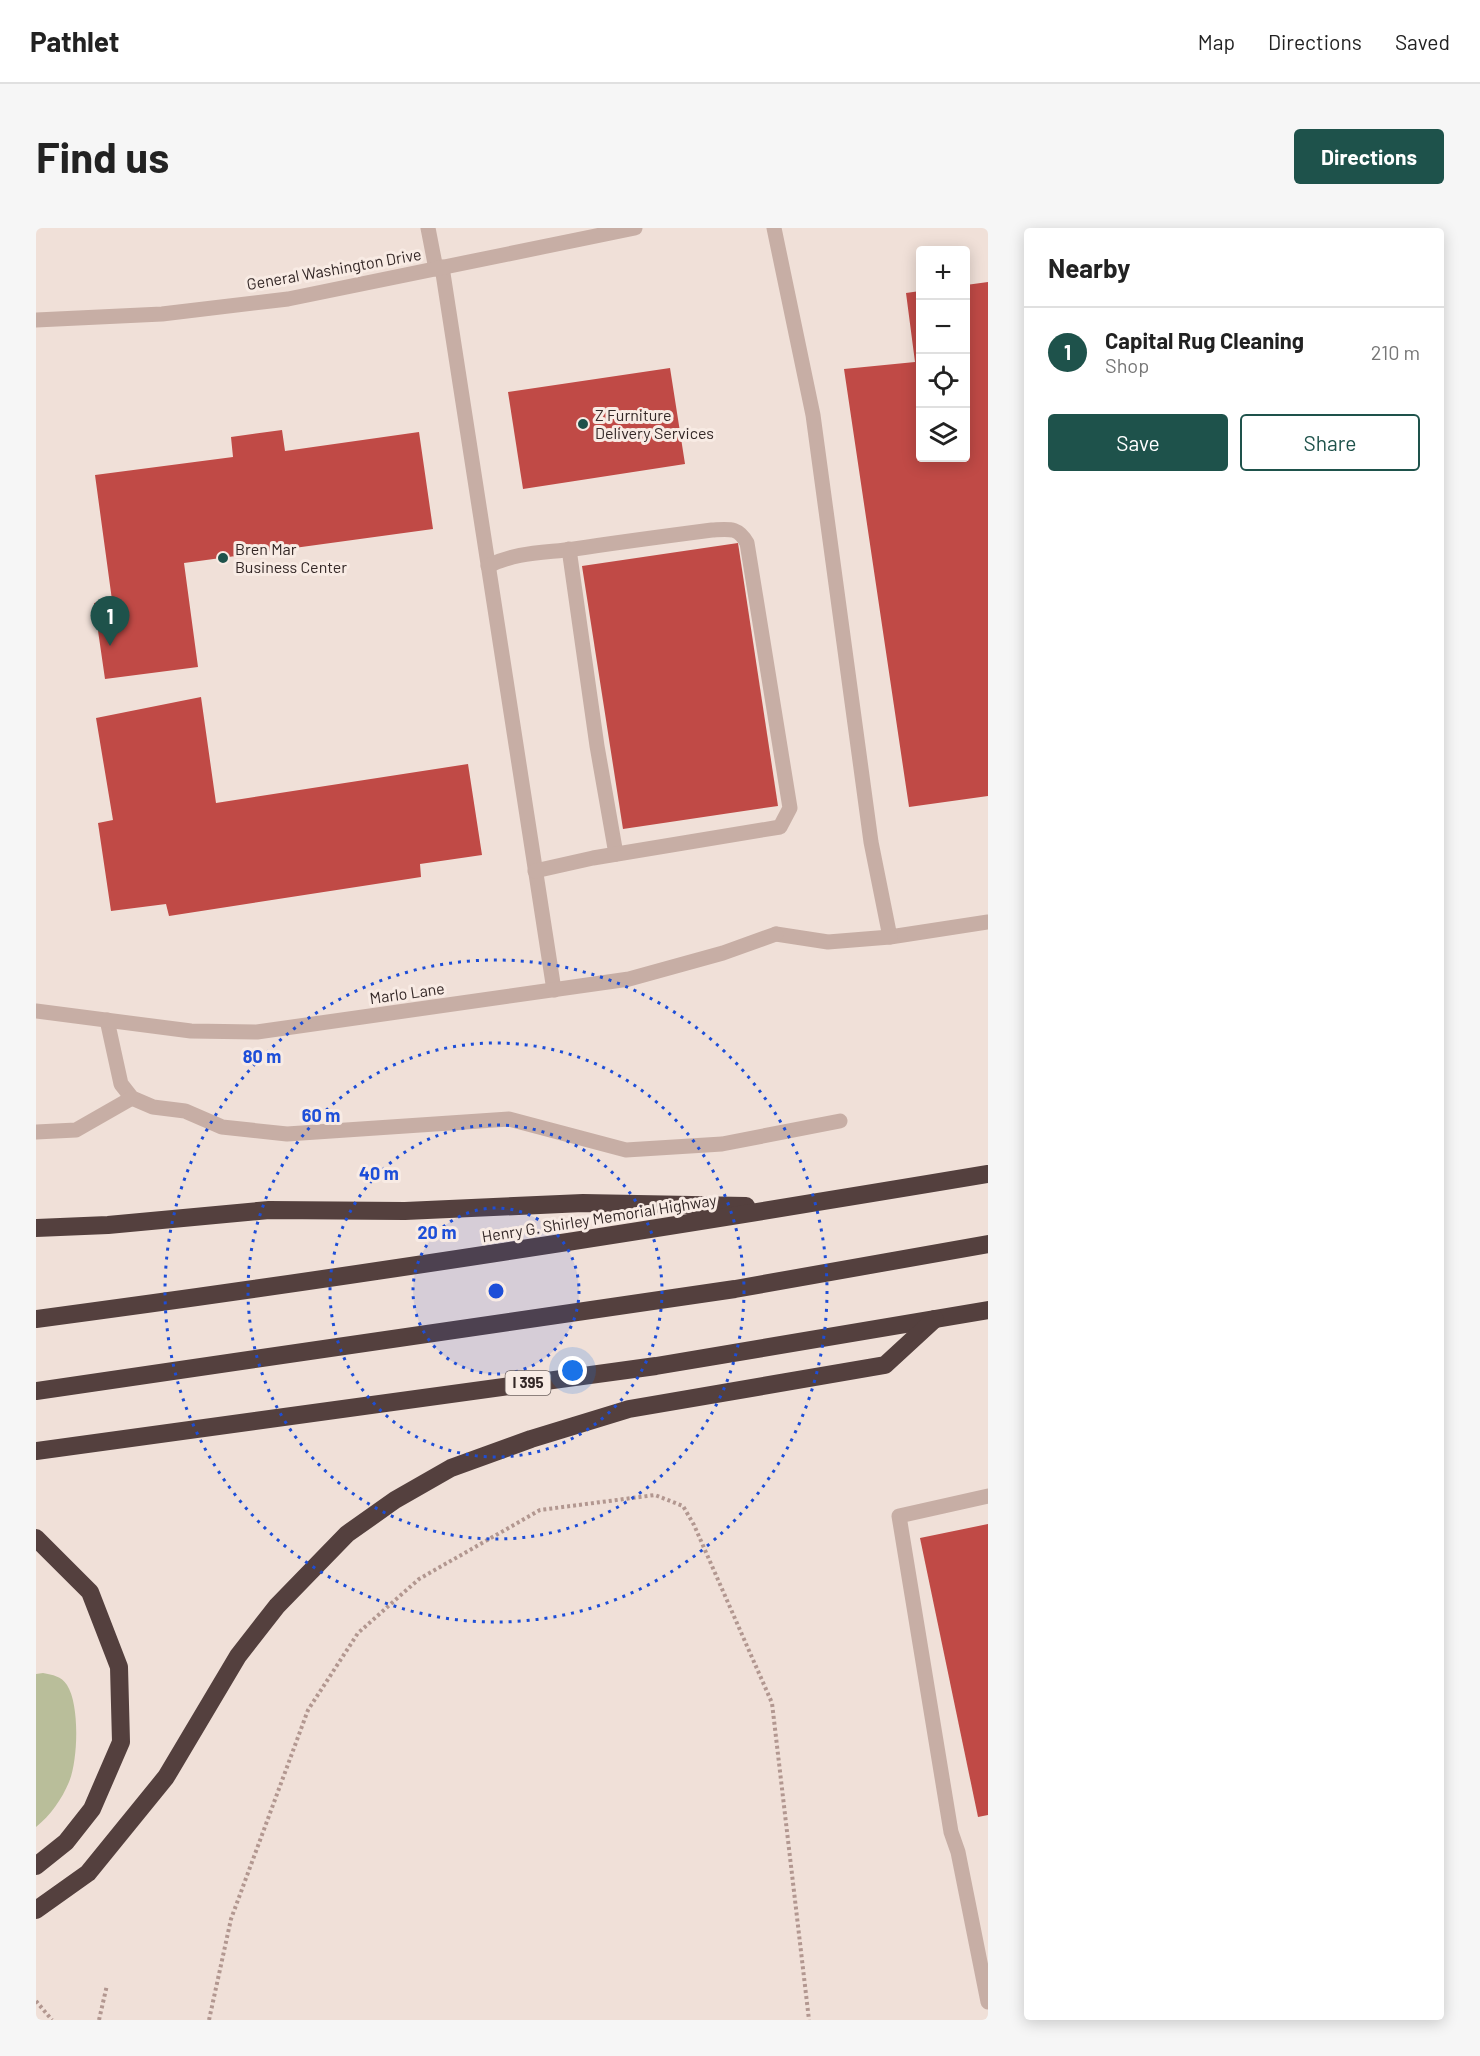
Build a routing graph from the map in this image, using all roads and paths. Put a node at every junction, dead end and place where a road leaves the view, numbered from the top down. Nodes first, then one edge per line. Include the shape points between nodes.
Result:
1 (428, 228) edge
2 (635, 228) edge
3 (774, 228) edge
4 (439, 268) junction
5 (36, 320) edge
6 (569, 549) junction
7 (488, 566) junction
8 (616, 854) junction
9 (536, 871) junction
10 (988, 922) edge
11 (890, 937) junction
12 (554, 990) junction
13 (36, 1011) edge
14 (106, 1020) junction
15 (132, 1098) junction
16 (840, 1120) dead end
17 (36, 1132) edge
18 (988, 1173) edge
19 (789, 1207) junction
20 (36, 1228) edge
21 (988, 1244) edge
22 (988, 1310) edge
23 (36, 1319) edge
24 (935, 1319) junction
25 (36, 1390) edge
26 (36, 1451) edge
27 (988, 1496) edge
28 (36, 1538) edge
29 (36, 1866) edge
30 (36, 1910) edge
31 (984, 1966) edge
32 (106, 1985) dead end
33 (36, 2001) edge
34 (988, 2002) edge
35 (52, 2020) edge
36 (99, 2020) edge
37 (208, 2020) edge
38 (809, 2020) edge

1 - 4 street
2 - 4 street, General Washington Drive
3 - 11 street via 813,415 871,842
4 - 5 street, General Washington Drive via 288,299 162,314
4 - 7 street
6 - 7 street via 504,558
6 - 8 street
6 - 8 street via 712,530 741,532 747,543 790,808 780,827
7 - 9 street
8 - 9 street
9 - 12 street
10 - 11 street
11 - 12 street, Marlo Lane via 828,942 776,934 629,979
12 - 14 street, Marlo Lane via 257,1032 200,1032
13 - 14 street, Marlo Lane
14 - 15 street via 121,1084
15 - 16 street via 153,1107 185,1111 222,1127 287,1134 510,1119 626,1150 722,1144
15 - 17 street via 76,1130
18 - 19 highway, Henry G. Shirley Memorial Highway
19 - 20 highway via 583,1203 405,1211 268,1210
19 - 23 highway, Henry G. Shirley Memorial Highway via 321,1281
21 - 25 highway via 735,1289
22 - 24 highway, I 395
24 - 26 highway, I 395 via 656,1366
24 - 30 highway via 885,1365 629,1409 531,1438 451,1468 395,1500 347,1534 277,1606 238,1656 166,1777 88,1873
27 - 31 street via 899,1516 951,1832
28 - 29 highway via 90,1592 119,1667 121,1742 92,1809 66,1842
31 - 34 street
32 - 36 path
33 - 35 path
37 - 38 path via 231,1919 308,1710 358,1633 419,1579 540,1510 655,1495 683,1506 694,1525 772,1703

